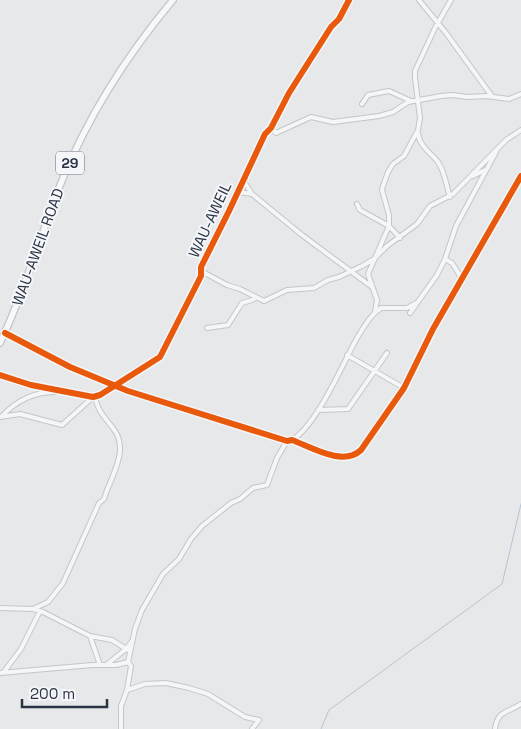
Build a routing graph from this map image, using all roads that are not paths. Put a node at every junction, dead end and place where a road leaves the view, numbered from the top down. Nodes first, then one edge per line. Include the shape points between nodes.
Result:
1 (174, 0) edge
2 (349, 0) edge
3 (418, 0) edge
4 (451, 0) edge
5 (438, 23) junction
6 (521, 94) edge
7 (492, 97) junction
8 (415, 102) junction
9 (362, 104) dead end
10 (271, 128) junction
11 (418, 130) junction
12 (521, 130) edge
13 (499, 148) junction
14 (487, 169) junction
15 (521, 176) edge
16 (471, 177) junction
17 (243, 180) junction
18 (238, 192) junction
19 (252, 194) junction
20 (450, 197) junction
21 (357, 204) dead end
22 (388, 226) junction
23 (400, 238) junction
24 (374, 259) junction
25 (445, 259) junction
26 (202, 270) junction
27 (351, 271) junction
28 (462, 279) junction
29 (372, 287) junction
30 (255, 298) junction
31 (416, 303) junction
32 (375, 312) junction
33 (410, 313) dead end
34 (207, 328) dead end
35 (5, 333) junction
36 (0, 343) edge
37 (387, 353) dead end
38 (347, 355) junction
39 (374, 371) junction
40 (0, 375) edge
41 (114, 385) junction
42 (404, 388) junction
43 (64, 392) junction
44 (94, 397) junction
45 (318, 410) junction
46 (1, 416) edge
47 (292, 440) junction
48 (287, 441) junction
49 (0, 608) edge
50 (33, 609) junction
51 (40, 611) junction
52 (90, 636) junction
53 (133, 639) junction
54 (126, 649) junction
55 (131, 652) junction
56 (128, 662) junction
57 (100, 665) junction
58 (106, 665) junction
59 (2, 673) edge
60 (127, 690) junction
61 (521, 704) edge
62 (121, 729) edge
63 (252, 729) edge
64 (495, 729) edge

1 - 35 main road, WAU-AWEIL ROAD / 29 via 140,41 89,121 61,184
2 - 10 street, WAU-AWEIL via 289,93
3 - 5 street
4 - 5 street
5 - 7 street
5 - 8 street via 415,71
6 - 7 street via 509,100
7 - 8 street via 452,95
8 - 9 street via 386,90 368,95
8 - 10 street via 408,102 379,116 333,122 311,117 276,133
8 - 11 street via 420,118
10 - 17 street, WAU-AWEIL
11 - 20 street via 423,146 439,163
11 - 22 street via 404,156 388,172 383,186
12 - 13 street
13 - 14 street
13 - 16 street
14 - 16 street
14 - 25 street via 456,226
15 - 28 street
16 - 20 street
17 - 18 street, WAU-AWEIL
17 - 19 street
18 - 19 street
18 - 26 street, WAU-AWEIL
19 - 27 street
20 - 23 street via 430,206 418,224
21 - 22 street via 363,212
22 - 23 street
22 - 24 street
23 - 24 street
24 - 27 street
24 - 29 street via 368,274
25 - 28 street via 452,263
25 - 31 street
26 - 30 street
26 - 41 street, WAU-AWEIL via 160,357
27 - 29 street
27 - 30 street via 314,288 287,290 264,301
28 - 42 street
29 - 32 street via 377,300
30 - 34 street via 242,303 229,325
31 - 32 street via 407,308 385,307
31 - 33 street
32 - 38 street
35 - 36 main road, WAU-AWEIL ROAD / 29
35 - 41 street via 70,367
37 - 39 street
38 - 39 street
38 - 45 street
39 - 42 street
39 - 45 street via 348,410
40 - 43 street
41 - 44 street, WAU-AWEIL
41 - 48 street
42 - 47 street via 361,450 352,456 329,454
43 - 44 street
43 - 46 street via 29,396
44 - 46 street, WAU-AWEIL via 58,426 20,414
44 - 50 street via 99,411 117,434 120,452 104,499 99,503 63,583 48,602
45 - 47 street via 307,428
47 - 48 street
48 - 53 street via 267,485 253,488 231,503 202,526 188,543 146,602
49 - 50 street
50 - 51 street
51 - 52 street
51 - 59 street via 21,649
52 - 54 street via 112,640
52 - 57 street
53 - 54 street
53 - 55 street
54 - 55 street
54 - 58 street
55 - 56 street
56 - 58 street
56 - 60 street via 131,666
57 - 58 street
57 - 59 street
60 - 62 street via 121,706
60 - 63 street via 145,684 166,683 208,694 244,717 259,720
61 - 64 street via 499,715

